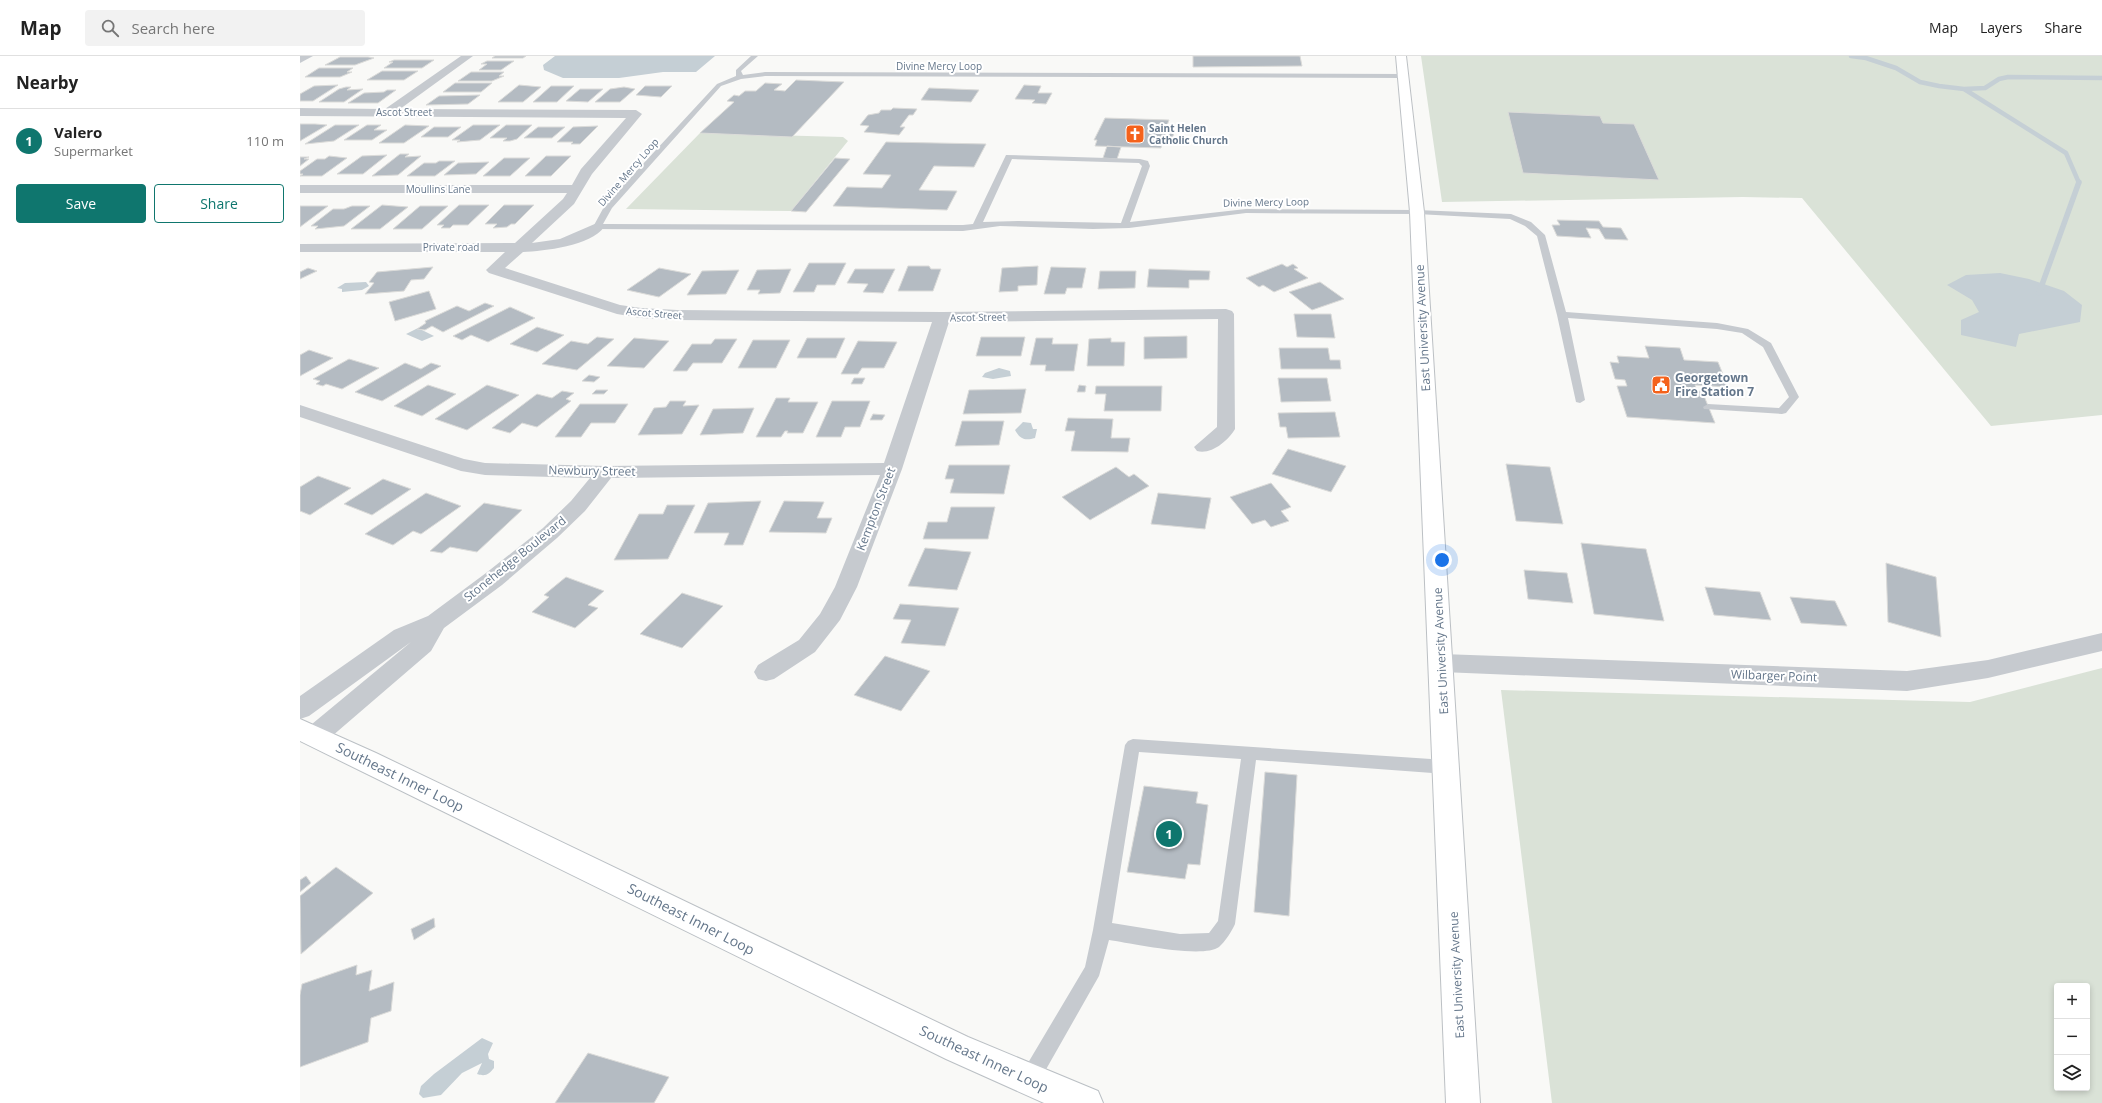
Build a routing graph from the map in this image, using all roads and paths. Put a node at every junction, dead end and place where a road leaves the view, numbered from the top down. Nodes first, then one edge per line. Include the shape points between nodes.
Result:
1 (308, 56) edge
2 (468, 56) edge
3 (755, 56) edge
4 (1401, 56) edge
5 (300, 60) edge
6 (1403, 76) junction
7 (740, 77) junction
8 (300, 112) edge
9 (388, 112) junction
10 (300, 189) edge
11 (576, 189) junction
12 (1417, 212) junction
13 (977, 225) junction
14 (1125, 225) junction
15 (597, 227) junction
16 (519, 247) junction
17 (300, 248) edge
18 (1562, 315) junction
19 (942, 317) junction
20 (1580, 400) dead end
21 (1708, 407) dead end
22 (300, 411) edge
23 (1204, 447) dead end
24 (892, 469) junction
25 (605, 472) junction
26 (436, 622) junction
27 (2102, 642) edge
28 (1442, 663) junction
29 (766, 672) dead end
30 (300, 709) edge
31 (307, 733) edge
32 (1249, 753) junction
33 (1446, 767) junction
34 (1102, 930) junction
35 (1028, 1081) junction
36 (1086, 1103) edge
37 (1463, 1103) edge

1 - 5 street
2 - 9 street
3 - 7 lane via 738,71
4 - 6 main road, East University Avenue
6 - 7 lane, Divine Mercy Loop via 765,74
6 - 12 main road, East University Avenue
7 - 15 lane, Divine Mercy Loop via 719,85 608,207
8 - 9 street, Ascot Street
9 - 11 street, Ascot Street via 636,114 586,172
10 - 11 street, Moullins Lane
11 - 16 street, Ascot Street via 569,201
12 - 14 lane, Divine Mercy Loop via 1246,211
12 - 18 lane, Divine Mercy Loop via 1511,218 1528,224 1542,235
12 - 28 main road, East University Avenue
13 - 14 lane, Divine Mercy Loop
13 - 14 lane via 1009,157 1145,163
13 - 15 lane, Divine Mercy Loop via 963,228
15 - 16 street, Private road via 581,238 564,244
16 - 17 street, Private road
16 - 19 street, Ascot Street via 494,270 616,309 641,313 714,316
18 - 20 lane, Divine Mercy Loop
18 - 21 lane via 1717,326 1745,332 1767,345 1794,397 1782,411
19 - 23 street, Ascot Street via 1226,314 1226,429
19 - 24 street, Kempton Street
22 - 25 street, Newbury Street via 462,465 485,469
24 - 25 street, Newbury Street
24 - 29 street, Kempton Street via 846,587 829,620 807,646
25 - 26 street, Stonehedge Boulevard via 578,506 550,533
26 - 30 street, Stonehedge Boulevard via 402,636
26 - 31 street, Stonehedge Boulevard via 423,645
27 - 28 street, Wilbarger Point via 1988,670 1907,681
28 - 33 main road, East University Avenue
31 - 35 main road, Southeast Inner Loop via 608,877 754,951
32 - 33 lane
32 - 34 lane via 1133,745
32 - 34 lane via 1226,924 1212,941 1180,943
33 - 37 main road, East University Avenue
34 - 35 lane via 1093,970
35 - 36 main road, Southeast Inner Loop

